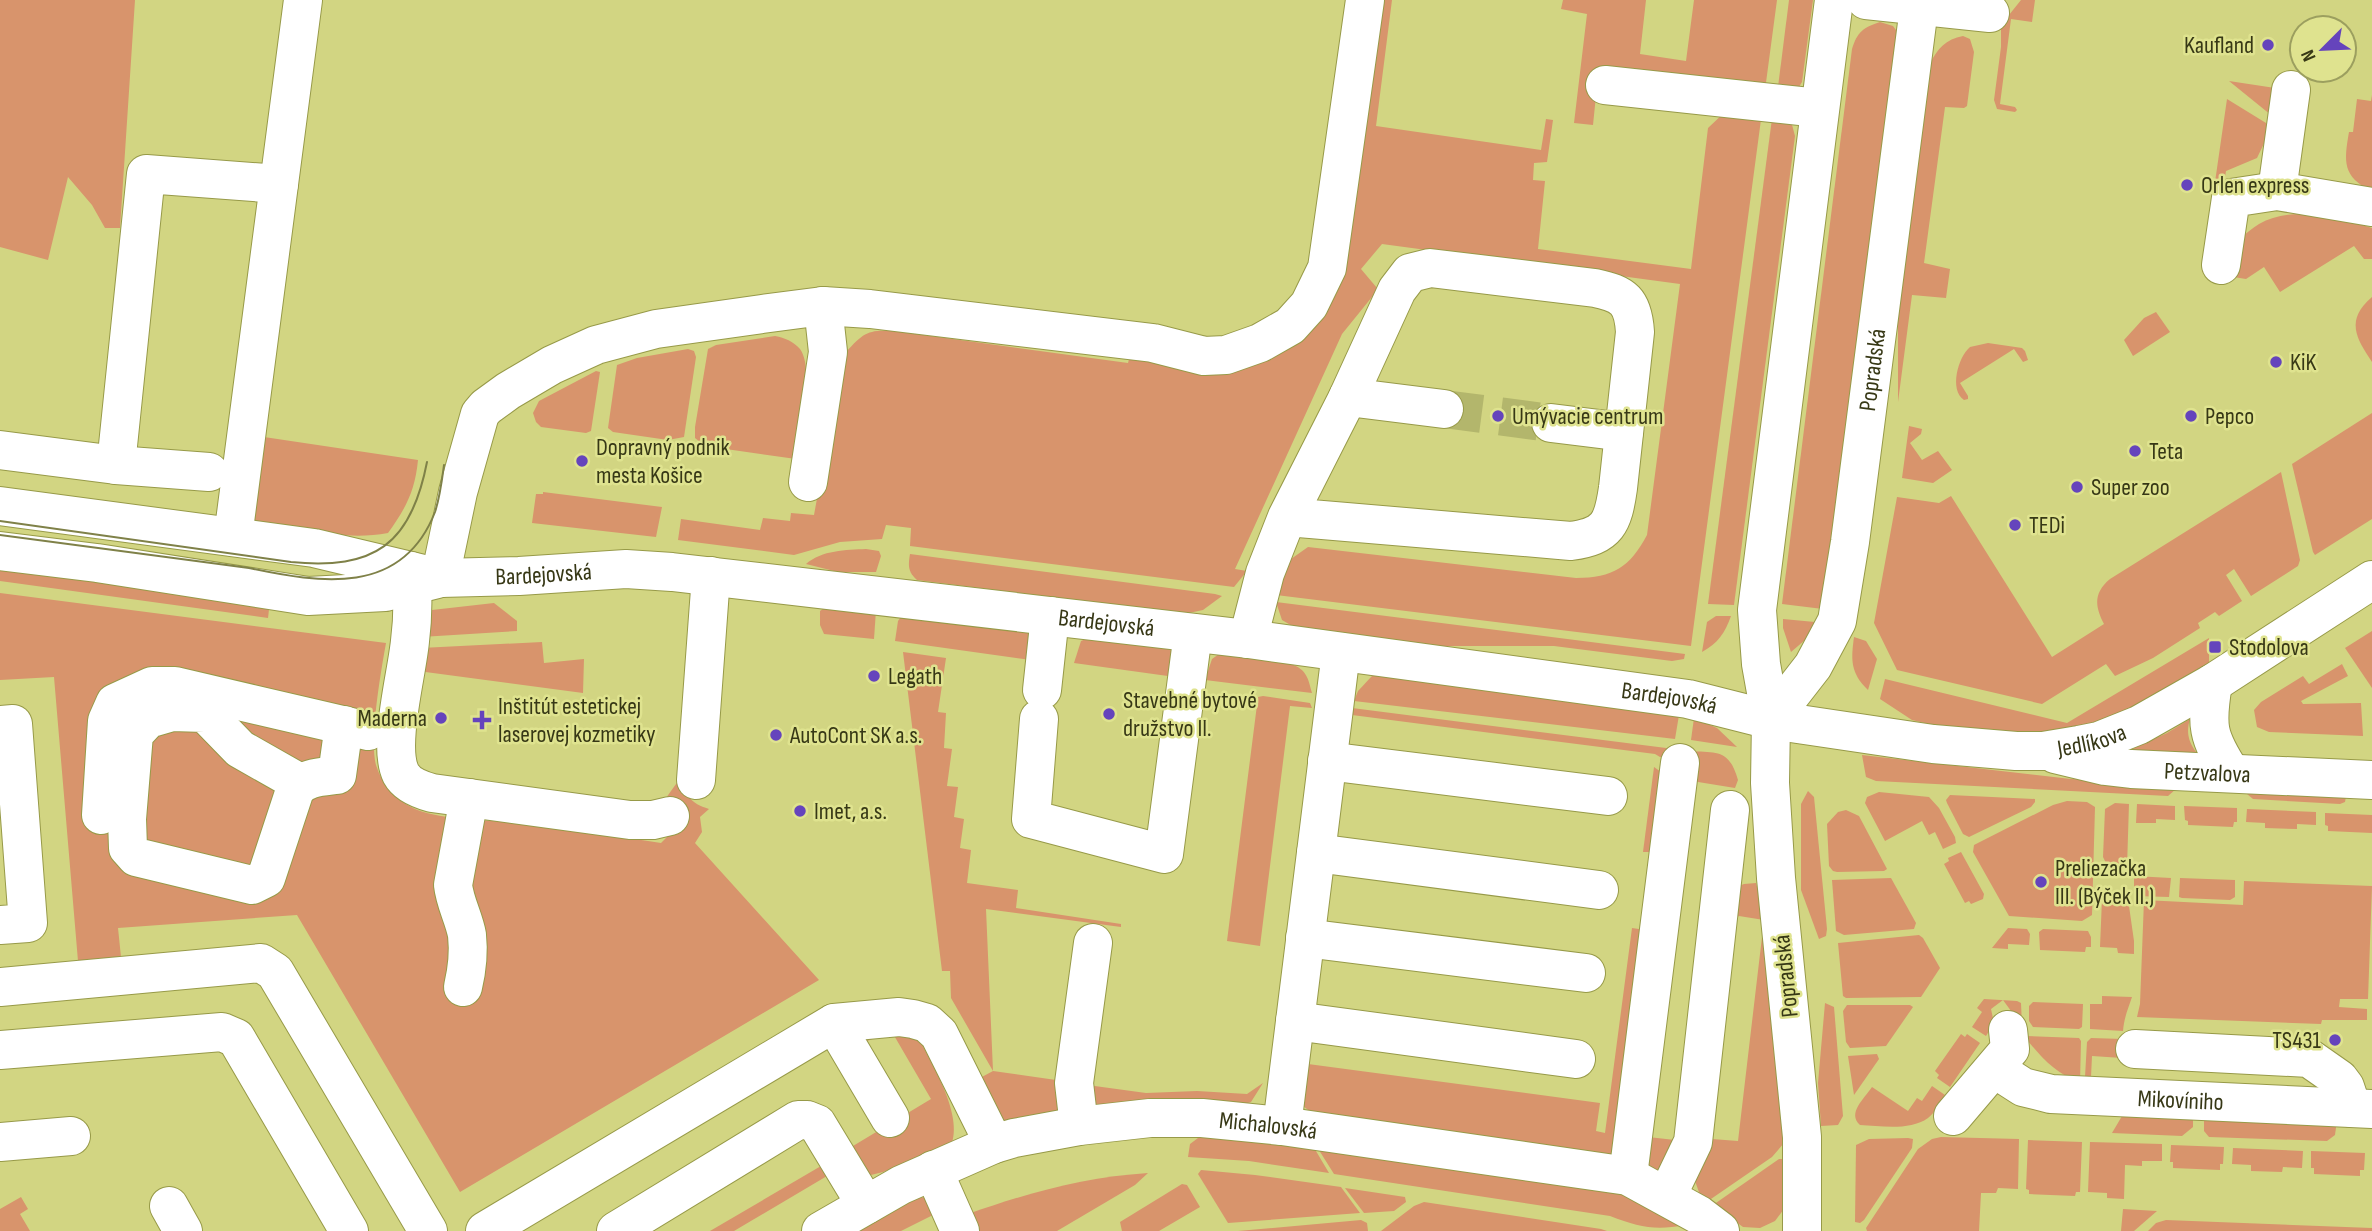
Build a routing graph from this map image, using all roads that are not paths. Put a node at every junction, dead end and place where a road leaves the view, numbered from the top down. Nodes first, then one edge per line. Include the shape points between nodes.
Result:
1 (303, 0) edge
2 (1365, 0) edge
3 (1834, 0) edge
4 (1866, 0) edge
5 (1920, 3) edge
6 (1990, 13) dead end
7 (1605, 85) dead end
8 (2291, 90) dead end
9 (1819, 108) junction
10 (279, 184) junction
11 (2277, 191) junction
12 (2372, 207) edge
13 (2221, 265) dead end
14 (823, 306) junction
15 (1348, 397) junction
16 (1444, 409) tunnel mouth
17 (1551, 423) tunnel mouth
18 (1624, 432) junction
19 (0, 450) edge
20 (116, 465) junction
21 (209, 472) dead end
22 (807, 482) dead end
23 (0, 506) edge
24 (1287, 517) junction
25 (233, 537) junction
26 (0, 551) edge
27 (711, 576) junction
28 (421, 578) junction
29 (2372, 580) edge
30 (1050, 616) junction
31 (1193, 633) junction
32 (1248, 639) junction
33 (1340, 652) junction
34 (2213, 682) junction
35 (174, 699) junction
36 (1771, 720) junction
37 (0, 725) edge
38 (344, 725) junction
39 (396, 737) junction
40 (2043, 751) junction
41 (1327, 761) junction
42 (1680, 762) dead end
43 (2231, 774) junction
44 (696, 780) dead end
45 (2372, 780) edge
46 (300, 783) junction
47 (1608, 796) dead end
48 (469, 798) junction
49 (1730, 810) dead end
50 (101, 815) dead end
51 (670, 816) dead end
52 (1316, 853) junction
53 (1600, 890) dead end
54 (0, 925) edge
55 (1305, 938) junction
56 (1093, 943) dead end
57 (1586, 974) dead end
58 (0, 987) edge
59 (463, 987) dead end
60 (1295, 1021) junction
61 (834, 1023) junction
62 (2008, 1030) dead end
63 (2135, 1049) dead end
64 (0, 1050) edge
65 (1576, 1059) dead end
66 (1995, 1069) junction
67 (2362, 1109) edge
68 (1953, 1116) dead end
69 (890, 1118) dead end
70 (1079, 1126) junction
71 (1282, 1126) junction
72 (71, 1136) dead end
73 (0, 1142) edge
74 (994, 1144) junction
75 (933, 1170) junction
76 (1628, 1176) junction
77 (1667, 1196) junction
78 (866, 1205) junction
79 (349, 1231) edge
80 (428, 1231) edge
81 (485, 1231) edge
82 (616, 1231) edge
83 (821, 1231) edge
84 (960, 1231) edge
85 (1720, 1231) edge
86 (1802, 1231) edge

1 - 10 street
2 - 14 street via 1327,268 1301,316 1276,335 1226,355 1204,356 1153,342
3 - 9 street, Popradská
4 - 5 street
5 - 6 street
5 - 36 street, Popradská via 1837,621 1812,666
7 - 9 street
8 - 11 street
9 - 36 street, Popradská via 1757,611
10 - 20 street via 146,174
10 - 25 street
11 - 12 street
11 - 13 street via 2231,198
14 - 22 street via 828,352
14 - 28 street via 656,329 604,343 552,365 508,391 486,407 475,424 458,492
15 - 16 street
15 - 18 street via 1410,273 1430,268 1581,286 1623,298 1634,320
15 - 24 street
17 - 18 street
18 - 24 street via 1614,514 1606,528 1587,539
19 - 20 street
20 - 21 street
23 - 25 street, Bardejovská
24 - 32 street via 1265,573
25 - 28 street, Bardejovská via 314,548
26 - 28 street, Bardejovská via 308,596 385,592
27 - 28 street, Bardejovská via 626,569
27 - 30 street, Bardejovská
27 - 44 street
28 - 39 street
29 - 34 street, Jedlíkova
30 - 31 street, Bardejovská
30 - 31 street via 1031,819 1164,854
31 - 32 street, Bardejovská
32 - 33 street, Bardejovská
33 - 36 street, Bardejovská via 1688,699
33 - 41 street
34 - 40 street, Jedlíkova via 2130,729 2099,741
34 - 43 street via 2210,732
35 - 38 street
35 - 46 street via 205,713 240,749
35 - 46 street via 134,734 127,819 128,848 136,857 252,884 266,878
35 - 50 street via 152,686 115,703 107,721
36 - 40 street, Jedlíkova via 1933,744
36 - 86 street, Popradská via 1776,878 1802,1137
37 - 54 street via 13,724 28,923
38 - 39 street
38 - 46 street via 337,775
39 - 48 street via 398,764 411,785
40 - 43 street, Petzvalova via 2105,766
41 - 47 street
41 - 52 street
42 - 76 street
43 - 45 street, Petzvalova
48 - 51 street via 630,820
48 - 59 street via 453,885 467,934 468,968
49 - 77 street via 1693,1142
52 - 53 street
52 - 55 street
55 - 57 street
55 - 60 street
56 - 70 street via 1074,1083
58 - 80 street via 261,963 275,972
60 - 65 street
60 - 71 street
61 - 69 street
61 - 74 street via 899,1017 927,1023 939,1034
61 - 81 street
62 - 66 street via 2010,1049
63 - 67 street via 2309,1058 2331,1073
64 - 79 street via 222,1032 236,1038
66 - 67 street, Mikovíniho via 2023,1087 2051,1094
66 - 68 street
70 - 71 street, Michalovská via 1202,1118
70 - 74 street, Michalovská
71 - 76 street, Michalovská
72 - 73 street
74 - 75 street, Michalovská
75 - 78 street, Michalovská
75 - 84 street
76 - 77 street, Michalovská
77 - 85 street, Michalovská
78 - 82 street via 817,1124 807,1120 798,1121
78 - 83 street, Michalovská

